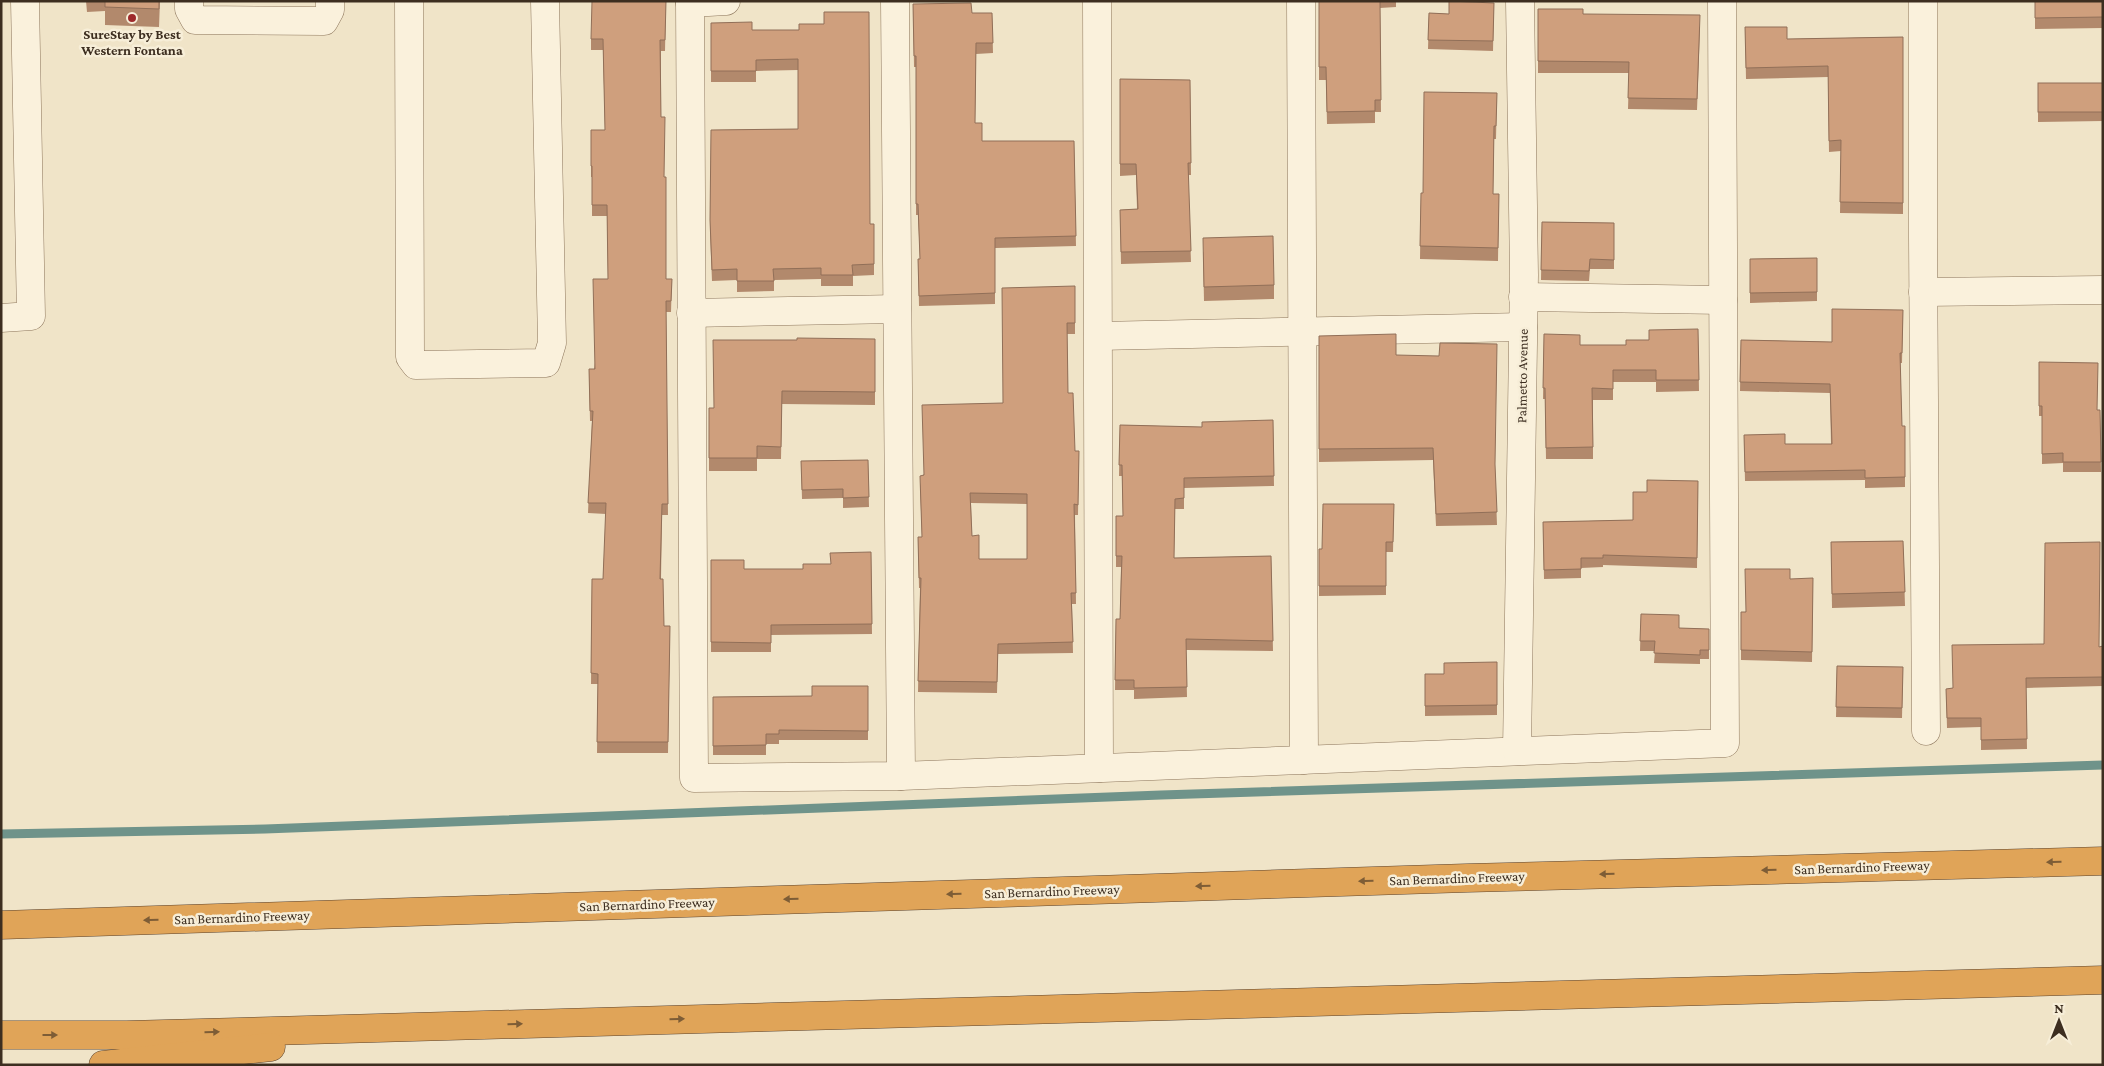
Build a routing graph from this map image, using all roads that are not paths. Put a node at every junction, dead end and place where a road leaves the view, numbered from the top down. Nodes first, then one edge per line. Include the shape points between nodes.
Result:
1 (25, 1) edge
2 (189, 1) edge
3 (330, 1) edge
4 (409, 1) edge
5 (545, 1) edge
6 (726, 1) edge
7 (895, 1) edge
8 (1097, 1) edge
9 (1301, 1) edge
10 (1520, 1) edge
11 (1722, 1) edge
12 (1924, 1) edge
13 (690, 2) edge
14 (2103, 290) edge
15 (1923, 292) junction
16 (1523, 297) junction
17 (1723, 300) junction
18 (897, 309) junction
19 (691, 313) junction
20 (1, 318) edge
21 (1523, 327) junction
22 (1302, 332) junction
23 (1099, 336) junction
24 (1926, 731) dead end
25 (1517, 751) junction
26 (1304, 760) junction
27 (1099, 768) junction
28 (901, 776) junction
29 (2103, 861) edge
30 (1, 925) edge
31 (2103, 980) edge
32 (481, 1025) junction
33 (1, 1036) edge
34 (103, 1065) edge

1 - 20 lane via 31,316
2 - 3 lane via 195,20 314,21 324,21 330,10
4 - 5 lane via 410,357 416,365 546,363 552,343
6 - 13 lane
7 - 18 lane
8 - 23 lane
9 - 22 lane
10 - 16 lane, Palmetto Avenue
11 - 17 lane
12 - 15 lane
13 - 19 lane
14 - 15 lane
15 - 24 lane
16 - 17 lane
16 - 21 lane, Palmetto Avenue
17 - 25 lane via 1725,743
18 - 19 lane
18 - 28 lane
19 - 28 lane via 694,778
21 - 22 lane
21 - 25 lane, Palmetto Avenue
22 - 23 lane
22 - 26 lane
23 - 27 lane
25 - 26 lane
26 - 27 lane
27 - 28 lane
29 -> 30 highway, San Bernardino Freeway
32 -> 31 highway
33 -> 32 highway
32 - 34 highway

